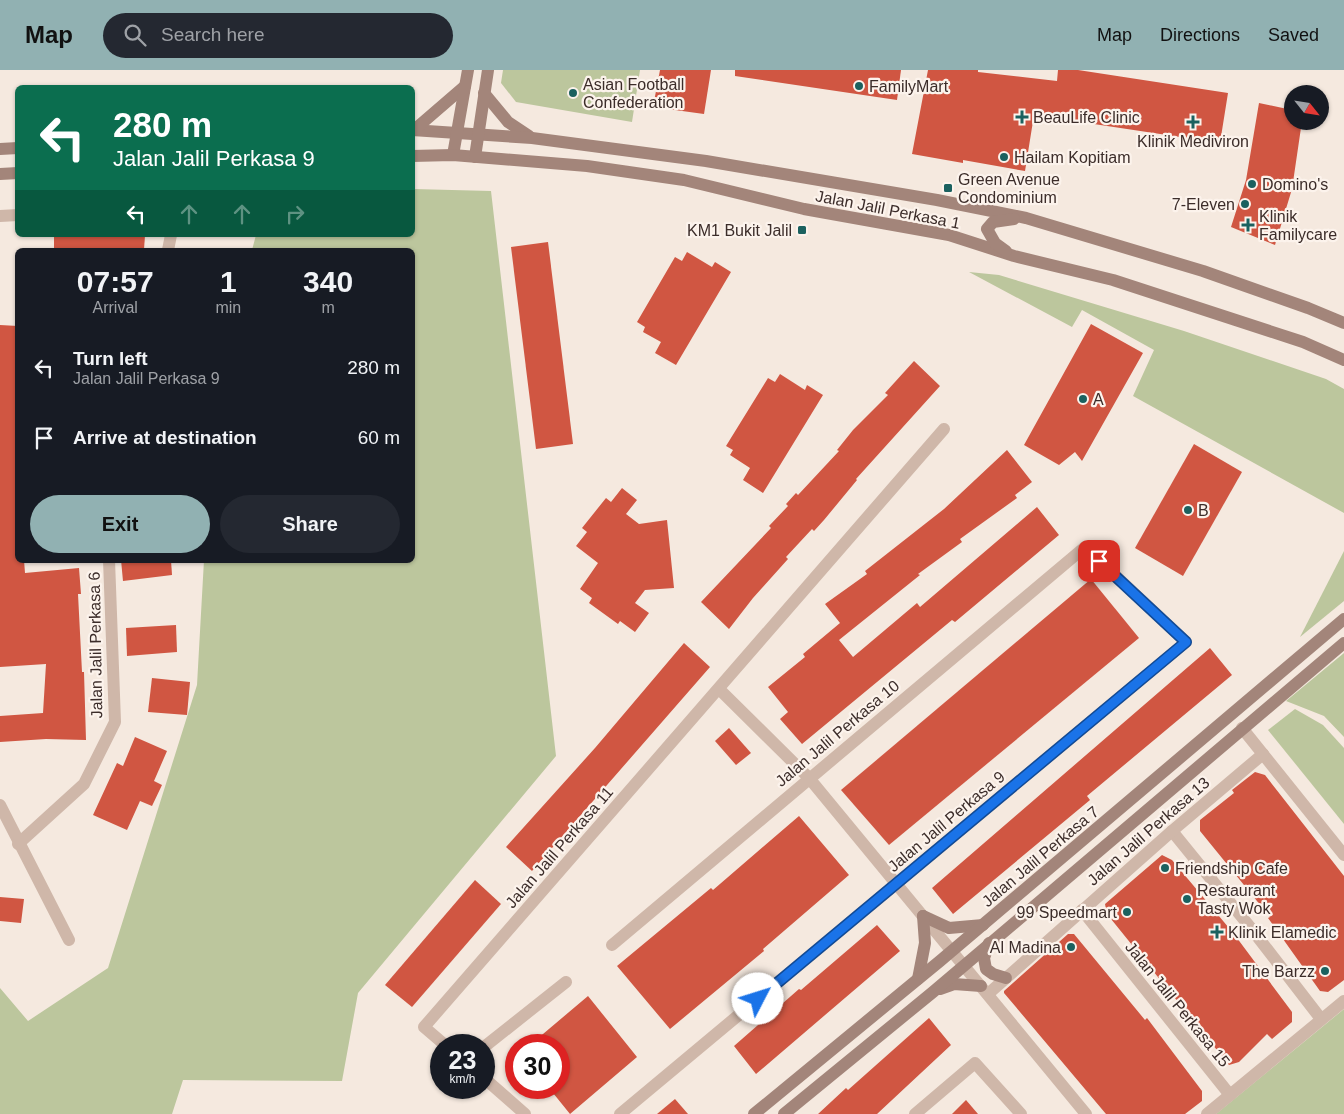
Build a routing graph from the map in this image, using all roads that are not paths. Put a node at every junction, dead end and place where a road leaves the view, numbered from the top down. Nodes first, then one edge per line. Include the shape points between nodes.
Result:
1 (468, 70) edge
2 (488, 70) edge
3 (465, 86) junction
4 (484, 94) junction
5 (415, 128) edge
6 (415, 130) edge
7 (457, 132) junction
8 (478, 132) junction
9 (532, 138) junction
10 (15, 148) edge
11 (0, 149) edge
12 (415, 156) edge
13 (453, 156) junction
14 (475, 157) junction
15 (15, 173) edge
16 (0, 174) edge
17 (0, 216) edge
18 (15, 216) edge
19 (1026, 218) junction
20 (1014, 256) junction
21 (1344, 323) edge
22 (1344, 360) edge
23 (944, 429) dead end
24 (1085, 547) joint
25 (109, 563) edge
26 (1344, 619) edge
27 (1344, 643) edge
28 (718, 689) junction
29 (1242, 728) junction
30 (1263, 754) junction
31 (809, 778) junction
32 (0, 805) edge
33 (1172, 831) junction
34 (18, 844) junction
35 (1344, 855) edge
36 (897, 884) junction
37 (1082, 910) junction
38 (923, 916) junction
39 (983, 925) junction
40 (69, 940) dead end
41 (989, 943) junction
42 (612, 945) dead end
43 (952, 951) junction
44 (964, 965) junction
45 (1006, 978) junction
46 (918, 979) junction
47 (566, 982) dead end
48 (985, 990) junction
49 (933, 992) junction
50 (1344, 1001) edge
51 (1321, 1019) junction
52 (432, 1034) edge
53 (495, 1038) edge
54 (495, 1088) edge
55 (1230, 1095) junction
56 (525, 1114) edge
57 (620, 1114) edge
58 (754, 1114) edge
59 (784, 1114) edge
60 (915, 1114) edge
61 (1021, 1114) edge
62 (1086, 1114) edge
63 (1207, 1114) edge

1 - 3 main road
2 - 4 main road
3 - 5 main road
3 - 7 main road
4 - 8 main road
4 - 9 main road via 508,122
6 - 7 main road, Jalan Jalil Perkasa 1
7 - 8 main road, Jalan Jalil Perkasa 1
7 - 13 main road
8 - 9 main road, Jalan Jalil Perkasa 1
8 - 14 main road
9 - 19 main road, Jalan Jalil Perkasa 1 via 706,161
10 - 11 main road
12 - 13 main road, Jalan Jalil Perkasa 1
13 - 14 main road, Jalan Jalil Perkasa 1
14 - 20 main road, Jalan Jalil Perkasa 1 via 587,166 684,180 804,210 949,235
15 - 16 main road
17 - 18 street
19 - 20 main road via 993,222 987,229 995,243
19 - 21 main road, Jalan Jalil Perkasa 1 via 1204,271
20 - 22 main road, Jalan Jalil Perkasa 1 via 1113,280 1303,342
23 - 28 street, Jalan Jalil Perkasa 11
24 - 31 street, Jalan Jalil Perkasa 10
24 - 36 street, Jalan Jalil Perkasa 9 via 1186,642
25 - 34 street, Jalan Jalil Perkasa 6 via 115,722 84,784
26 - 39 main road, Jalan Jalil Perkasa 7
27 - 29 main road, Jalan Jalil Perkasa 7
28 - 31 street
28 - 52 street, Jalan Jalil Perkasa 11 via 424,1027
29 - 30 street
29 - 41 main road, Jalan Jalil Perkasa 7
30 - 33 street, Jalan Jalil Perkasa 13
30 - 35 street
31 - 36 street
31 - 42 street, Jalan Jalil Perkasa 10
32 - 34 street
33 - 37 street, Jalan Jalil Perkasa 13
33 - 51 street
34 - 40 street
36 - 38 street
36 - 57 street, Jalan Jalil Perkasa 9
37 - 45 street, Jalan Jalil Perkasa 13
37 - 55 street, Jalan Jalil Perkasa 15
38 - 39 main road via 949,928
38 - 43 street
38 - 46 main road via 926,943
39 - 43 main road, Jalan Jalil Perkasa 7
41 - 44 main road, Jalan Jalil Perkasa 7
41 - 45 main road via 984,958 986,969
43 - 44 street
43 - 46 main road, Jalan Jalil Perkasa 7
44 - 48 street
44 - 49 main road, Jalan Jalil Perkasa 7
45 - 48 street, Jalan Jalil Perkasa 13
46 - 58 main road, Jalan Jalil Perkasa 7
47 - 53 street
48 - 49 main road via 949,985
48 - 62 street
49 - 59 main road, Jalan Jalil Perkasa 7
50 - 51 street
51 - 55 street
54 - 56 street
55 - 63 street
60 - 61 street via 975,1063

